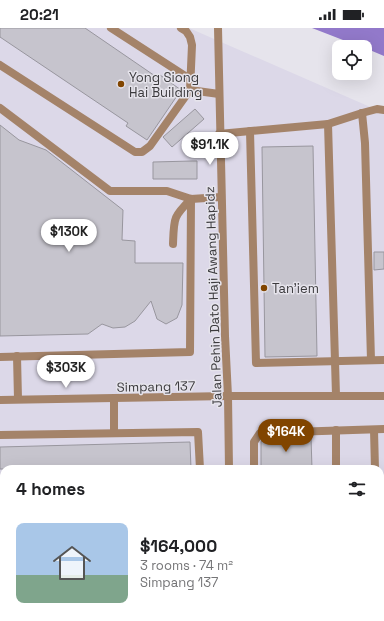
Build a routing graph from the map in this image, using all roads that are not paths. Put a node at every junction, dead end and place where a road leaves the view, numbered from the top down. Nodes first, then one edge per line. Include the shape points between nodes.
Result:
1 (111, 28) edge
2 (181, 28) edge
3 (218, 28) edge
4 (0, 66) edge
5 (190, 79) junction
6 (190, 90) junction
7 (219, 94) junction
8 (0, 108) edge
9 (384, 110) edge
10 (362, 112) junction
11 (328, 124) junction
12 (250, 132) junction
13 (219, 134) junction
14 (221, 197) junction
15 (191, 199) junction
16 (173, 244) dead end
17 (17, 356) junction
18 (0, 357) edge
19 (371, 360) junction
20 (384, 360) edge
21 (335, 361) junction
22 (336, 395) junction
23 (228, 396) junction
24 (384, 396) edge
25 (114, 398) junction
26 (18, 399) junction
27 (0, 400) edge
28 (384, 429) edge
29 (336, 430) junction
30 (374, 430) junction
31 (114, 433) junction
32 (0, 435) edge
33 (200, 465) edge
34 (229, 465) edge
35 (254, 465) edge
36 (336, 465) edge
37 (375, 465) edge

1 - 5 street
2 - 5 street via 191,41
3 - 7 street, Jalan Pehin Dato Haji Awang Hapidz
4 - 6 street via 135,152 142,152 150,146
5 - 6 street
6 - 7 street
7 - 13 street, Jalan Pehin Dato Haji Awang Hapidz
8 - 15 street via 110,191 167,191
9 - 10 street
10 - 11 street
10 - 19 street
11 - 12 street
11 - 21 street
12 - 13 street
12 - 21 street via 256,363
13 - 14 street, Jalan Pehin Dato Haji Awang Hapidz
14 - 15 street
14 - 23 street, Jalan Pehin Dato Haji Awang Hapidz
15 - 16 street via 175,216
15 - 17 street via 190,352
17 - 18 street
17 - 26 street
19 - 20 street
19 - 21 street
21 - 22 street
22 - 23 street, Simpang 137
22 - 24 street, Simpang 137
23 - 25 street, Simpang 137
23 - 34 street, Jalan Pehin Dato Haji Awang Hapidz
25 - 26 street, Simpang 137
25 - 31 street
26 - 27 street, Simpang 137
28 - 30 street
29 - 30 street
29 - 35 street via 260,433 254,442
29 - 36 street
30 - 37 street
31 - 32 street
31 - 33 street via 198,432

